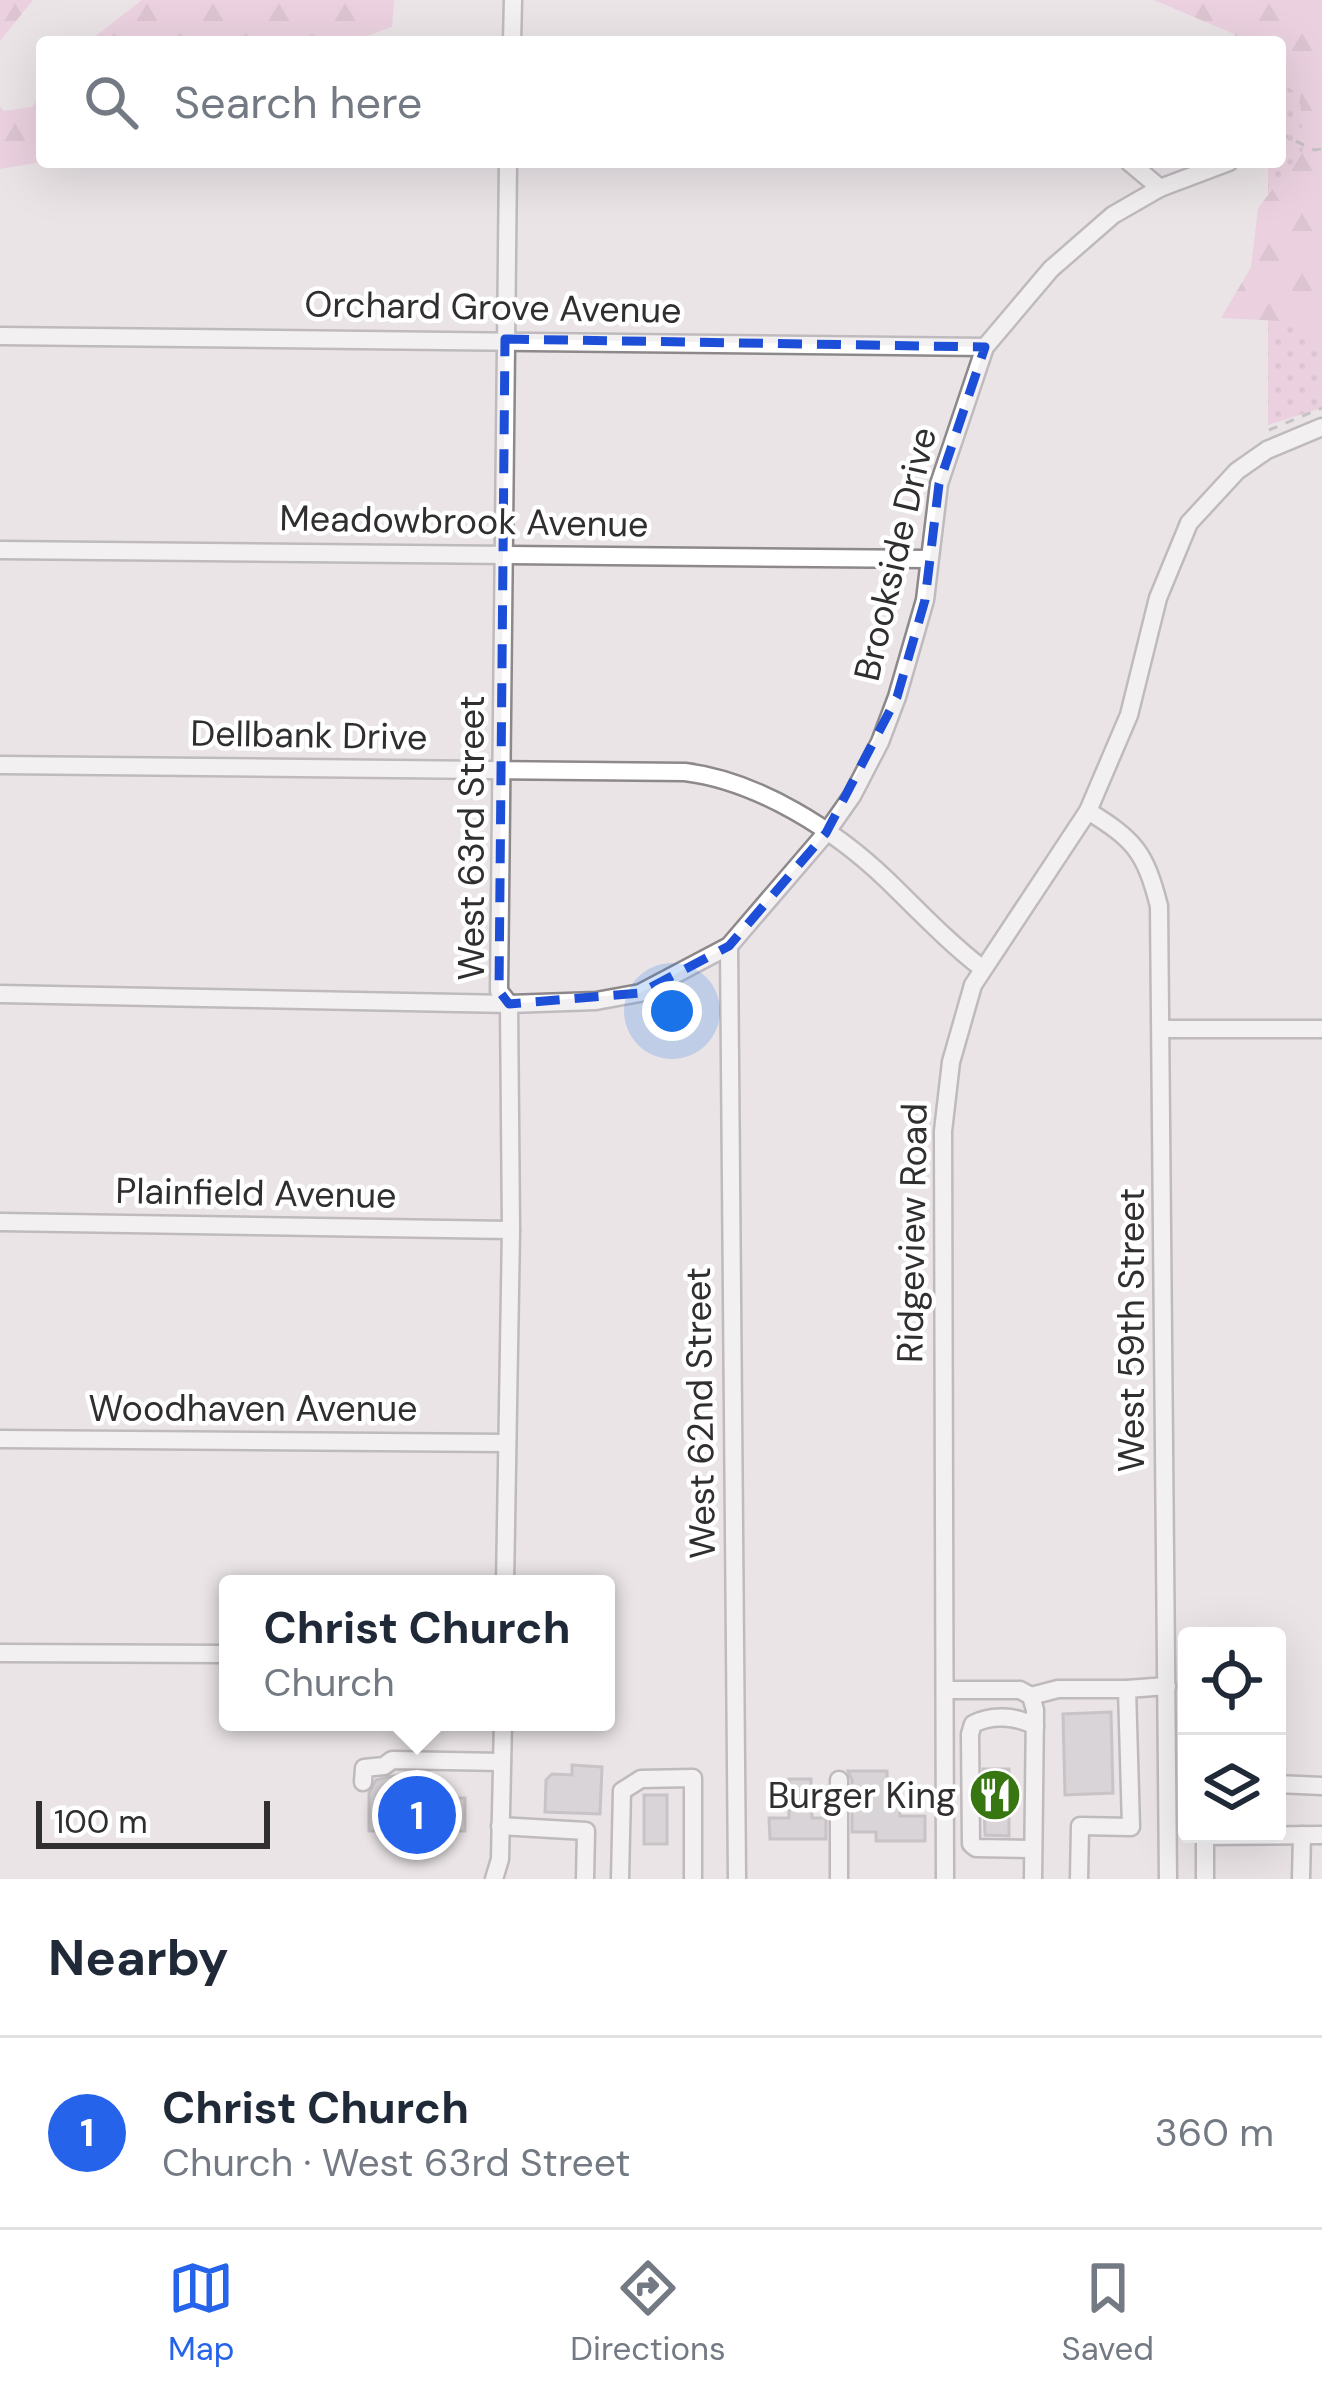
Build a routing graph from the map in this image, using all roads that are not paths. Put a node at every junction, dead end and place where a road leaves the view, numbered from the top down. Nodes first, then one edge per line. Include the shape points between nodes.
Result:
1 (514, 0) edge
2 (512, 36) edge
3 (508, 168) edge
4 (1136, 168) edge
5 (1212, 168) edge
6 (1160, 188) junction
7 (0, 336) edge
8 (505, 339) junction
9 (985, 347) junction
10 (1322, 427) edge
11 (0, 550) edge
12 (505, 555) junction
13 (927, 559) junction
14 (0, 765) edge
15 (503, 770) junction
16 (1088, 811) junction
17 (826, 833) junction
18 (729, 946) junction
19 (983, 969) junction
20 (0, 994) edge
21 (508, 1004) junction
22 (1162, 1029) junction
23 (1322, 1029) edge
24 (0, 1222) edge
25 (511, 1230) junction
26 (0, 1439) edge
27 (505, 1442) junction
28 (505, 1575) edge
29 (0, 1653) edge
30 (219, 1654) edge
31 (1167, 1686) junction
32 (1127, 1689) junction
33 (945, 1690) junction
34 (1031, 1696) junction
35 (1035, 1726) junction
36 (503, 1731) edge
37 (502, 1762) junction
38 (839, 1780) dead end
39 (363, 1781) dead end
40 (1286, 1784) edge
41 (1322, 1786) edge
42 (500, 1826) junction
43 (1286, 1835) edge
44 (1302, 1835) junction
45 (1322, 1835) edge
46 (1204, 1843) edge
47 (1033, 1849) junction
48 (494, 1879) edge
49 (585, 1879) edge
50 (620, 1879) edge
51 (693, 1879) edge
52 (737, 1879) edge
53 (839, 1879) edge
54 (945, 1879) edge
55 (1033, 1879) edge
56 (1079, 1879) edge
57 (1168, 1879) edge
58 (1205, 1879) edge
59 (1301, 1879) edge

1 - 2 street
3 - 8 street, West 63rd Street
4 - 6 street
5 - 6 street, Brookside Drive
6 - 9 street, Brookside Drive via 1078,244
7 - 8 street, Orchard Grove Avenue
8 - 9 street, Orchard Grove Avenue
8 - 12 street, West 63rd Street
9 - 13 street, Brookside Drive via 939,484
10 - 16 street, Ridgeview Road via 1237,471 1189,523 1158,598 1129,715
11 - 12 street, Meadowbrook Avenue
12 - 13 street, Meadowbrook Avenue
12 - 15 street, West 63rd Street
13 - 17 street, Brookside Drive via 925,600 897,697
14 - 15 street, Dellbank Drive
15 - 17 street, Dellbank Drive via 717,776
15 - 21 street, West 63rd Street via 499,991
16 - 19 street, Ridgeview Road
16 - 22 street, West 59th Street via 1119,831 1149,867 1159,906
17 - 18 street, Brookside Drive
17 - 19 street, Dellbank Drive
18 - 21 street, Brookside Drive via 640,993
18 - 52 street, West 62nd Street
19 - 33 street, Ridgeview Road via 951,1062 944,1113
20 - 21 street, Brookside Drive
21 - 25 street, West 63rd Street
22 - 23 street
22 - 31 street, West 59th Street
24 - 25 street, Plainfield Avenue
25 - 27 street, West 63rd Street
26 - 27 street, Woodhaven Avenue
27 - 28 street, West 63rd Street
29 - 30 street
31 - 32 street
31 - 57 street, West 59th Street
32 - 34 street
32 - 56 street via 1131,1827 1080,1826
33 - 34 street
33 - 54 street, Ridgeview Road
34 - 35 street
35 - 47 street
35 - 47 street via 984,1718 970,1734 971,1844
36 - 37 street
37 - 39 street via 392,1760 364,1768
37 - 42 street
38 - 53 street
40 - 41 street
42 - 48 street
42 - 49 street via 586,1831
43 - 44 street
44 - 45 street
44 - 59 street
46 - 58 street
47 - 55 street
50 - 51 street via 622,1791 640,1779 692,1778

